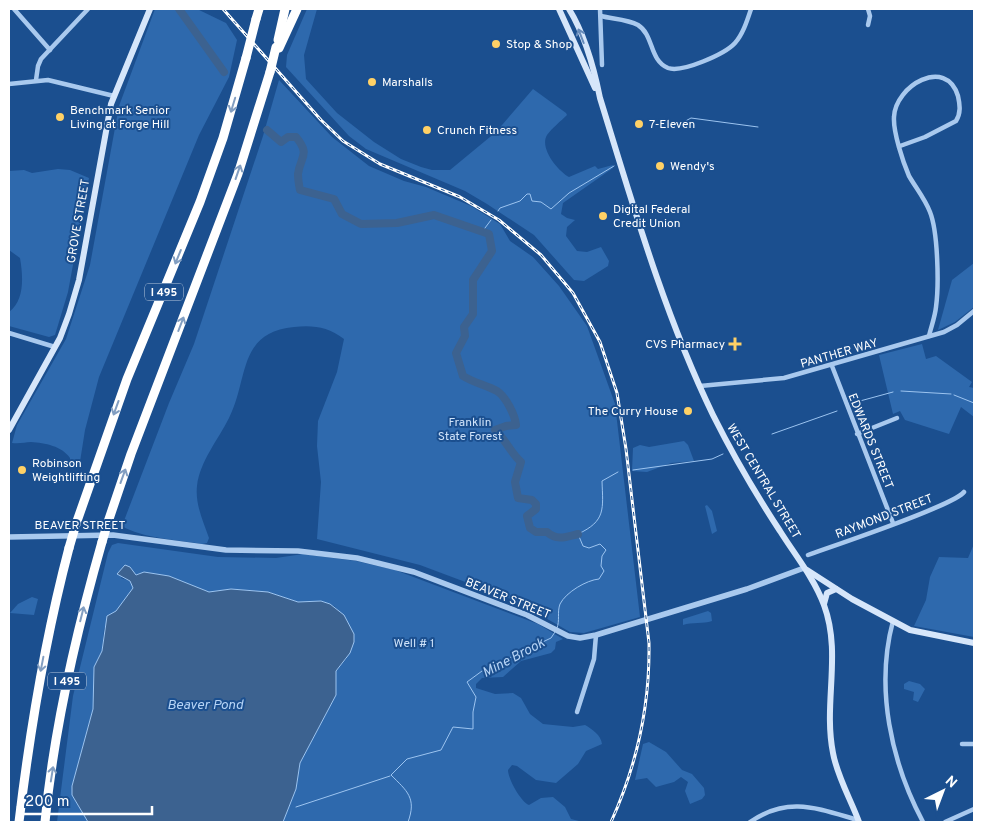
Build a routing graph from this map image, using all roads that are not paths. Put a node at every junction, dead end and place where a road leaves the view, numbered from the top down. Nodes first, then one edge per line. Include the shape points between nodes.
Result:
1 (14, 9) edge
2 (88, 9) edge
3 (150, 9) edge
4 (257, 9) edge
5 (285, 9) edge
6 (297, 9) edge
7 (559, 9) edge
8 (569, 9) edge
9 (600, 9) edge
10 (751, 9) edge
11 (868, 9) edge
12 (600, 16) junction
13 (868, 25) dead end
14 (277, 48) junction
15 (50, 50) junction
16 (602, 65) dead end
17 (36, 80) junction
18 (9, 84) edge
19 (114, 96) junction
20 (600, 98) junction
21 (900, 146) junction
22 (974, 311) edge
23 (9, 333) edge
24 (929, 336) junction
25 (55, 347) junction
26 (832, 366) junction
27 (700, 386) junction
28 (897, 418) dead end
29 (9, 430) edge
30 (857, 434) junction
31 (964, 492) dead end
32 (893, 523) junction
33 (9, 537) edge
34 (808, 555) dead end
35 (804, 568) junction
36 (836, 590) junction
37 (824, 604) junction
38 (893, 621) junction
39 (596, 635) junction
40 (974, 643) edge
41 (578, 712) dead end
42 (962, 744) dead end
43 (974, 744) edge
44 (974, 809) edge
45 (859, 821) edge
46 (19, 822) edge
47 (45, 822) edge
48 (750, 822) edge
49 (923, 822) edge
50 (945, 822) edge

1 - 15 street
2 - 15 street
3 - 19 main road, GROVE STREET
4 -> 46 highway, I 495, bridge via 223,138 127,379 76,524 32,717
5 - 14 highway, I 495
6 - 14 highway
7 - 20 main road, WEST CENTRAL STREET
20 -> 8 main road, WEST CENTRAL STREET via 582,36
9 - 12 street
10 - 12 street via 733,45 684,69 661,64 648,36 639,26
11 - 13 street
12 - 16 street
47 -> 14 highway, I 495, bridge via 64,694 102,542 130,454 238,174
15 - 17 street via 38,66
17 - 18 street
17 - 19 street via 73,85
19 - 25 main road, GROVE STREET via 79,280
20 - 27 main road, WEST CENTRAL STREET via 660,291
21 - 21 street via 894,112 906,91 925,78 949,80 960,106 956,121
21 - 24 street via 910,176 934,224 937,294
22 - 24 street, PANTHER WAY via 955,327
23 - 25 street
24 - 26 street, PANTHER WAY
25 - 29 main road, GROVE STREET
26 - 27 street, PANTHER WAY via 776,380
26 - 30 street, EDWARDS STREET
27 - 35 main road, WEST CENTRAL STREET via 738,465
28 - 30 street
30 - 32 street, EDWARDS STREET
31 - 32 street, RAYMOND STREET via 957,498
32 - 34 street, RAYMOND STREET
33 - 39 street, BEAVER STREET via 113,535 226,550 305,551 356,558 414,572 527,615 574,638
35 - 36 main road
35 - 37 main road, WEST CENTRAL STREET
35 - 39 street, BEAVER STREET via 747,589
36 - 37 main road via 827,593
36 - 38 main road
37 - 45 main road, WEST CENTRAL STREET via 833,646 833,753
38 - 40 main road via 926,634
38 - 49 street via 887,657 886,710 901,768
39 - 41 street via 594,659
42 - 43 street
44 - 50 street
45 - 48 street via 796,806 772,809

